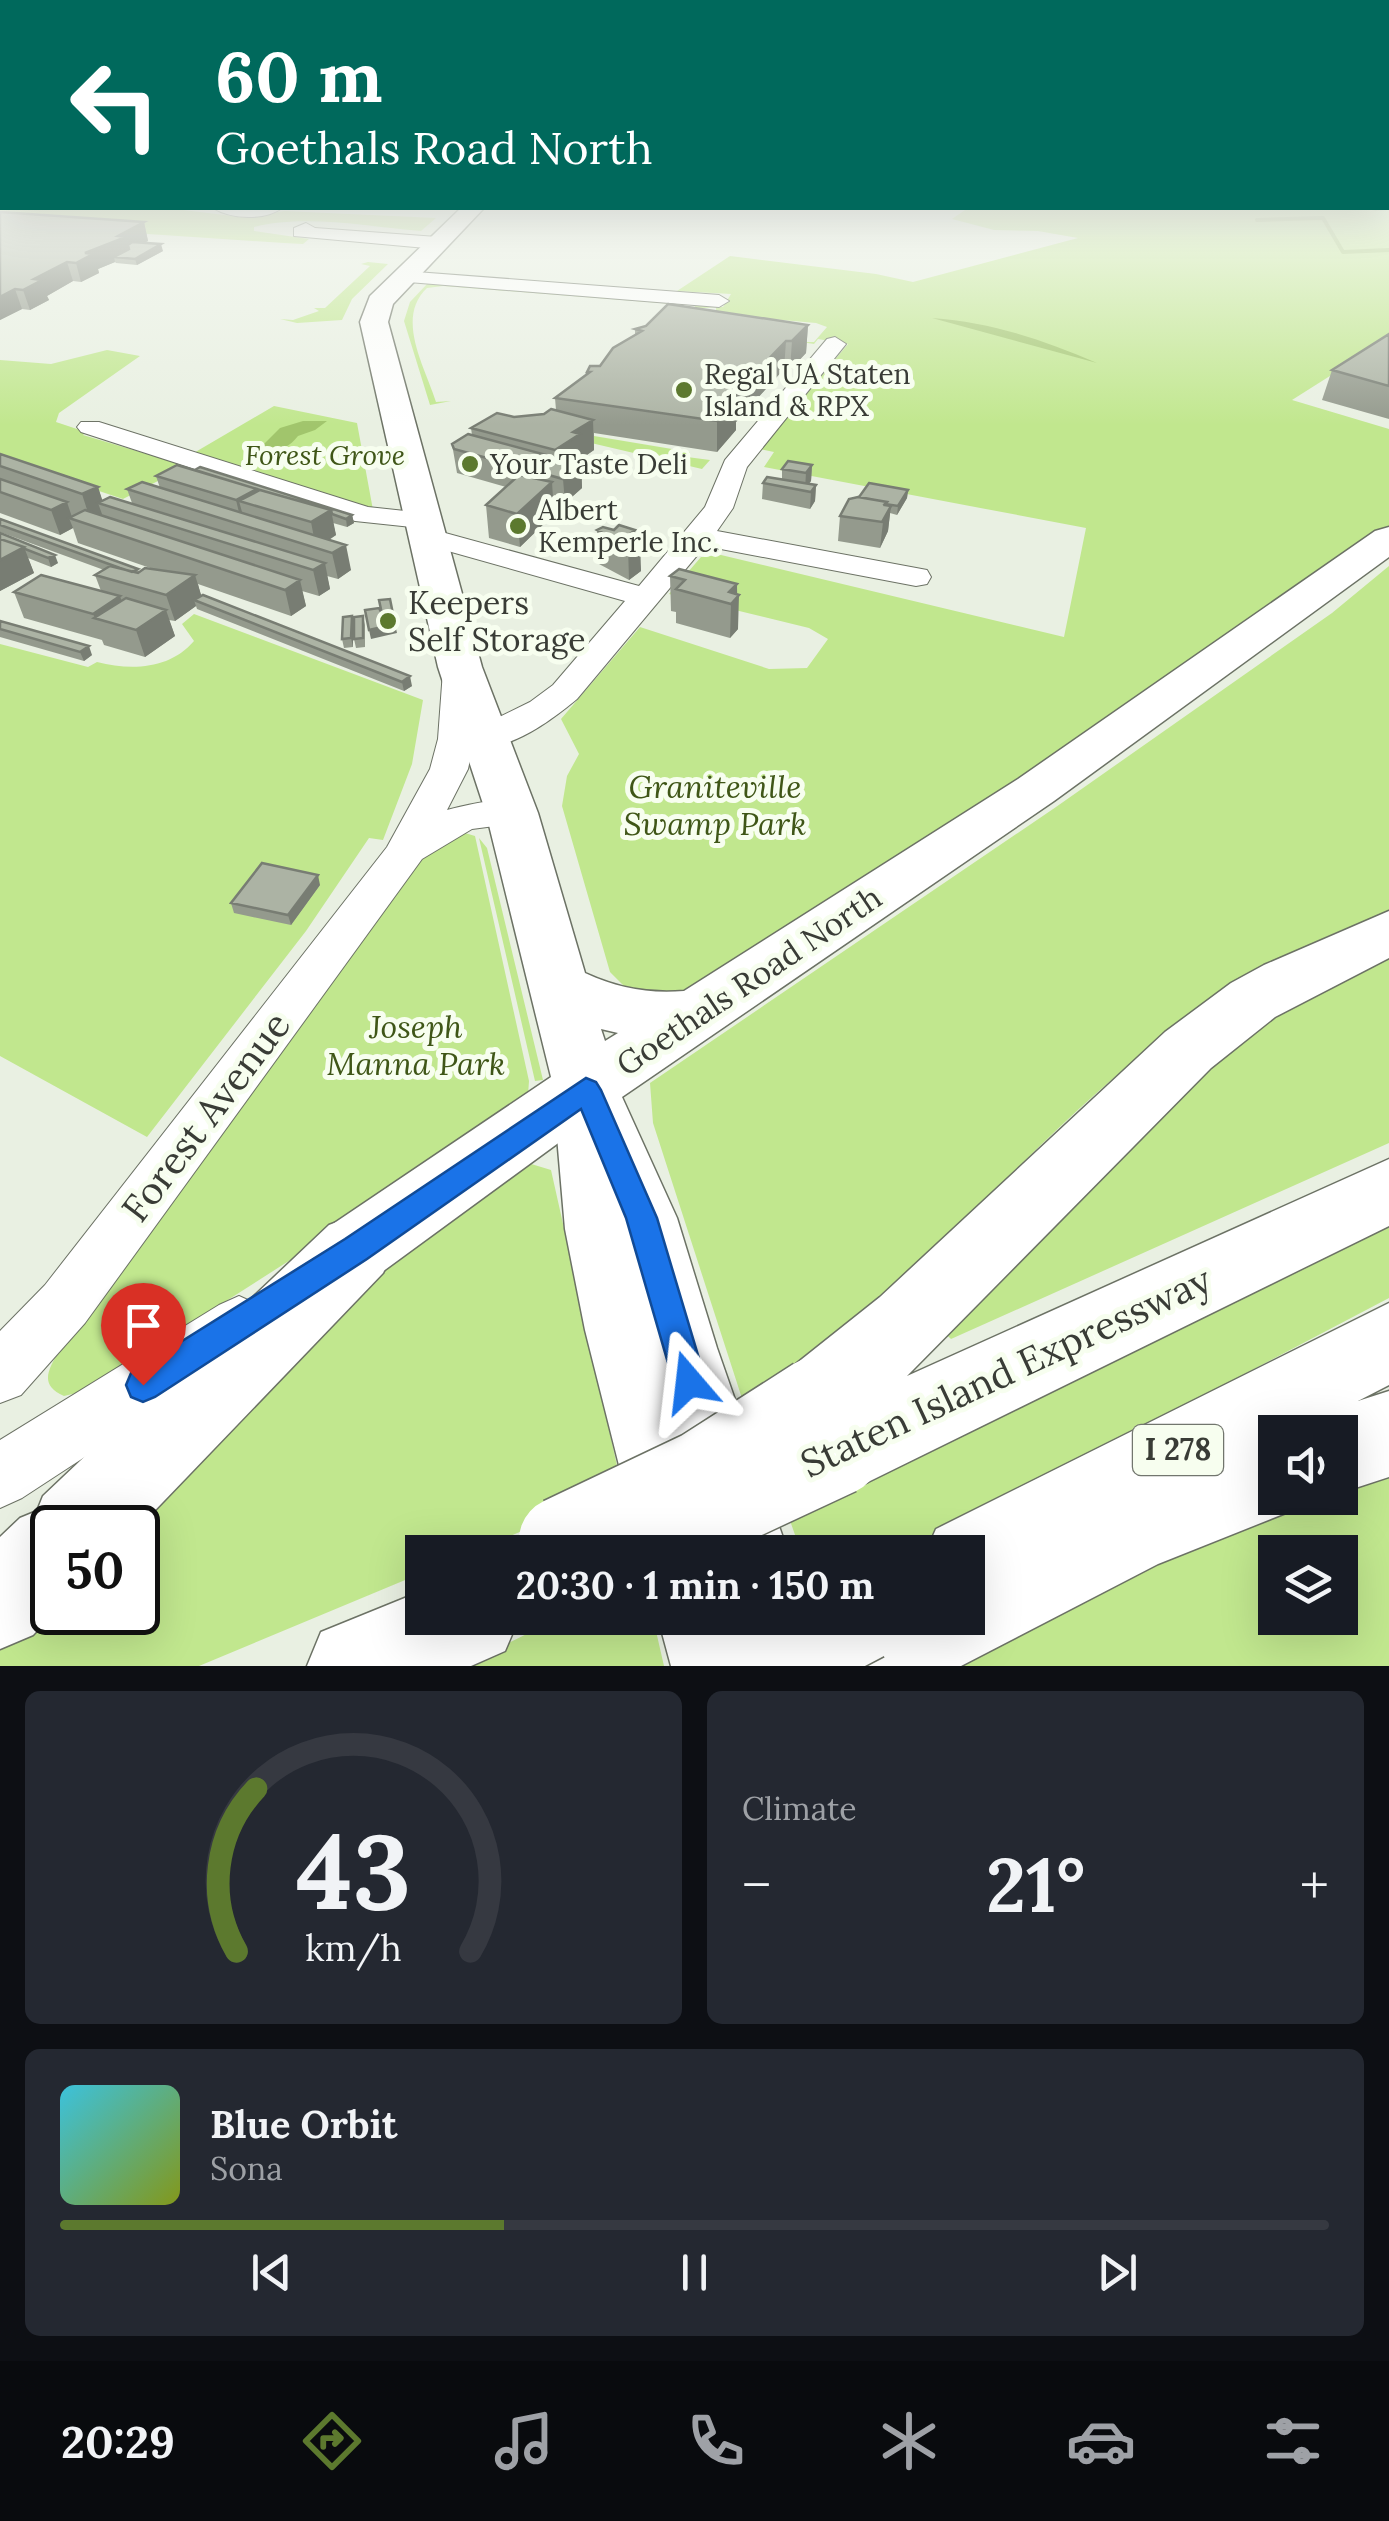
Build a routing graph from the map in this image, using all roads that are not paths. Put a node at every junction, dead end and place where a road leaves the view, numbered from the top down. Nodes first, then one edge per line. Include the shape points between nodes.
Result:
1 (410, 270) edge
2 (403, 276) junction
3 (719, 301) dead end
4 (835, 344) dead end
5 (90, 427) dead end
6 (425, 528) junction
7 (698, 536) junction
8 (1389, 540) edge
9 (916, 577) dead end
10 (648, 598) junction
11 (460, 667) junction
12 (486, 738) junction
13 (512, 813) junction
14 (404, 854) junction
15 (1389, 932) edge
16 (560, 987) junction
17 (700, 1013) junction
18 (586, 1090) junction
19 (1389, 1191) edge
20 (356, 1249) junction
21 (1389, 1342) edge
22 (0, 1374) edge
23 (828, 1426) junction
24 (1389, 1434) edge
25 (1358, 1444) edge
26 (0, 1476) edge
27 (1258, 1481) edge
28 (98, 1505) edge
29 (602, 1535) edge
30 (682, 1535) edge
31 (739, 1535) edge
32 (985, 1552) edge
33 (30, 1572) edge
34 (985, 1597) edge
35 (0, 1602) edge
36 (405, 1635) edge
37 (430, 1635) edge
38 (710, 1635) edge
39 (768, 1635) edge
40 (895, 1635) edge
41 (354, 1666) edge
42 (719, 1666) edge
43 (775, 1666) edge

1 - 2 main road, Forest Avenue
2 - 3 street
2 - 6 main road, Forest Avenue via 380,302 374,322
4 - 7 street via 734,466 719,508
5 - 6 street
6 - 10 street
6 - 11 main road, Forest Avenue
7 - 9 street
7 - 10 street
8 - 17 main road, Goethals Road North via 1036,790
10 - 12 street via 565,692
11 - 12 main road
11 - 14 street, Forest Avenue via 449,768
12 - 13 main road
13 - 14 street, Forest Avenue via 462,817
13 - 16 main road
14 - 22 street, Forest Avenue via 64,1304
15 - 23 highway via 1286,980 1188,1050 908,1324
16 - 17 main road via 624,1014
16 - 18 main road
17 - 18 main road, Goethals Road North
18 - 20 main road, Goethals Road North
18 - 30 highway via 602,1229
18 - 31 main road via 642,1218
19 - 23 highway, Staten Island Expressway
20 - 26 street, Goethals Road North
20 - 28 highway
21 - 32 highway, I 278
23 - 29 highway, Staten Island Expressway, bridge
24 - 25 highway
27 - 34 highway
33 - 35 highway
36 - 41 highway
37 - 41 highway
38 - 42 highway
39 - 43 main road
40 - 43 highway, bridge

